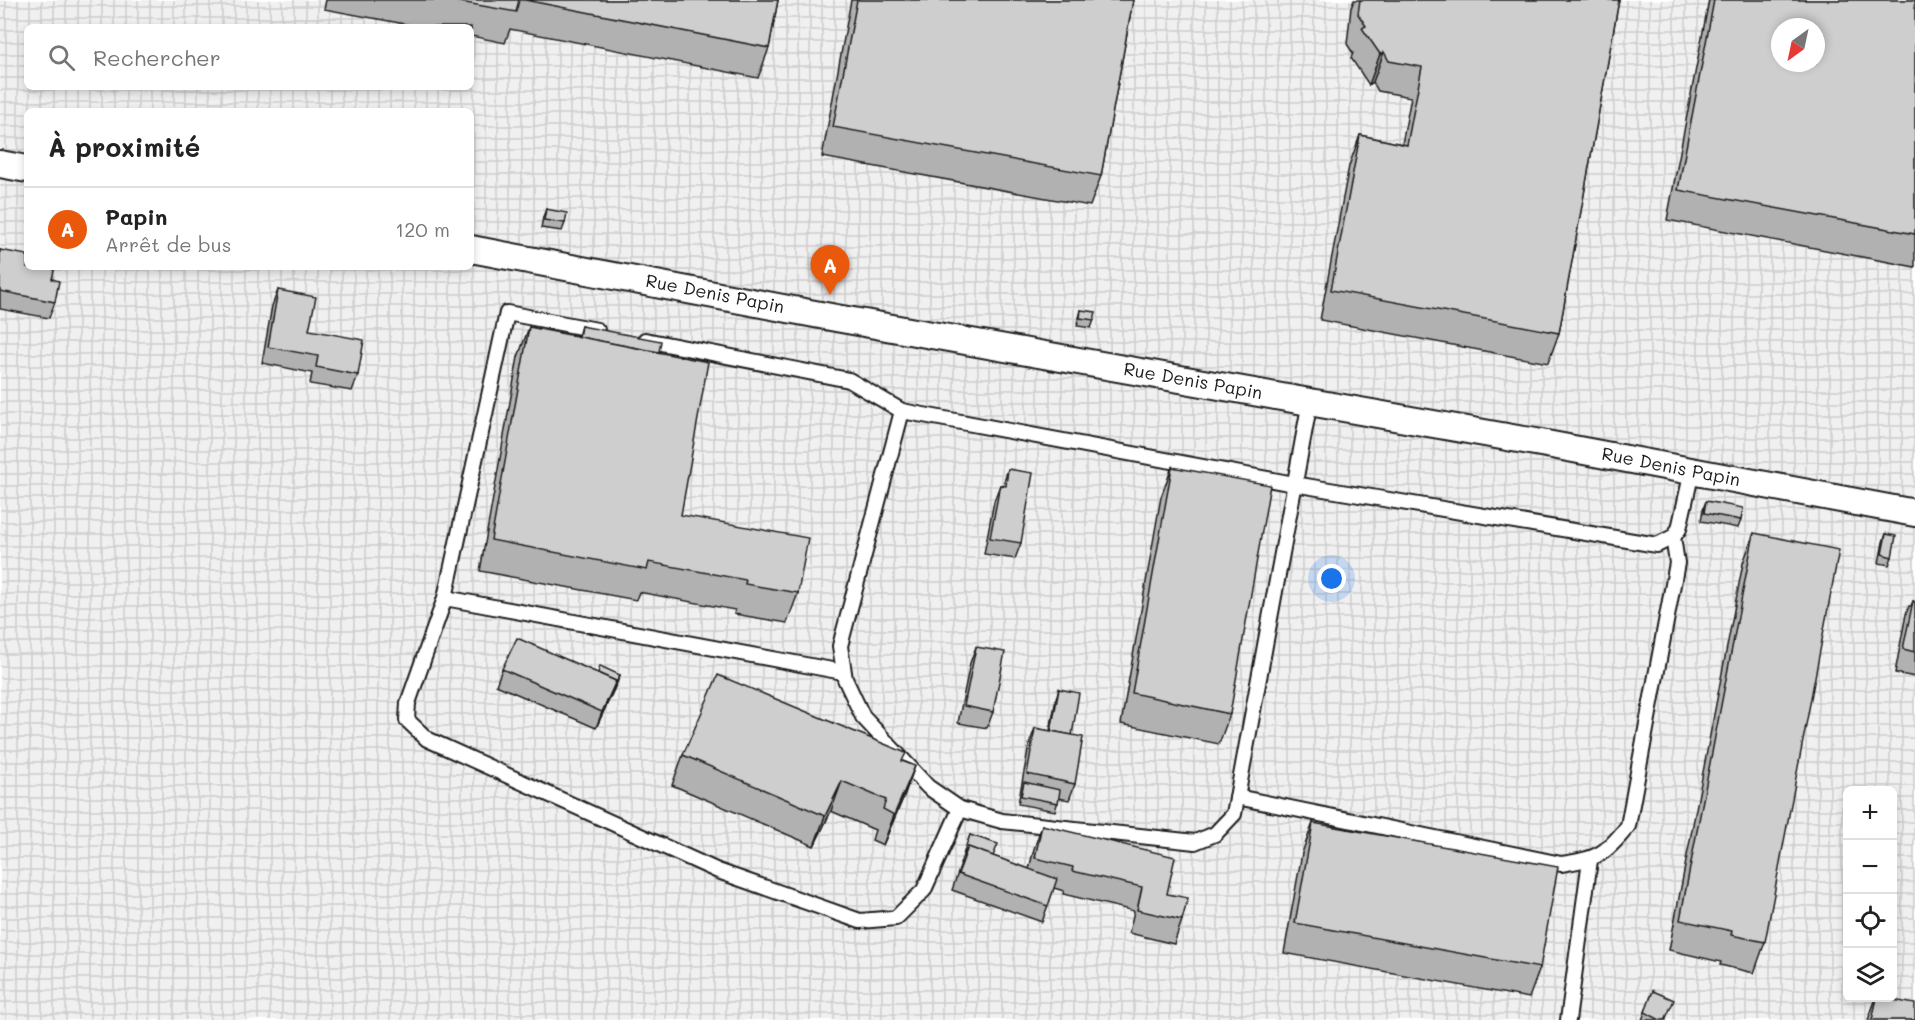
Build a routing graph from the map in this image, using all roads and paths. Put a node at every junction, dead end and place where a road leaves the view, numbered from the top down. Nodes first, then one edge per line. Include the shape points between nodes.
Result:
1 (0, 164) edge
2 (24, 168) edge
3 (474, 250) edge
4 (609, 333) edge
5 (632, 337) edge
6 (1310, 401) junction
7 (902, 411) junction
8 (1692, 471) junction
9 (1294, 484) junction
10 (1915, 513) edge
11 (1673, 537) junction
12 (445, 598) junction
13 (843, 672) junction
14 (1237, 797) junction
15 (960, 808) junction
16 (1590, 860) junction
17 (1568, 1020) edge

1 - 2 street
3 - 6 street, Rue Denis Papin
4 - 12 lane via 507,313
5 - 7 lane via 849,380
6 - 8 street, Rue Denis Papin
6 - 9 lane
7 - 9 lane
7 - 13 lane via 840,646
8 - 10 street, Rue Denis Papin
8 - 11 lane via 1679,529
9 - 11 lane via 1657,545
9 - 14 lane
11 - 16 lane via 1677,563 1628,826 1613,845
12 - 13 lane
12 - 15 lane via 408,703 407,720 427,739 718,871 860,921 896,918 924,890
13 - 15 lane via 862,717 928,787
14 - 15 lane via 1234,814 1215,834 1195,842 1002,821
14 - 16 lane via 1561,864
16 - 17 lane

